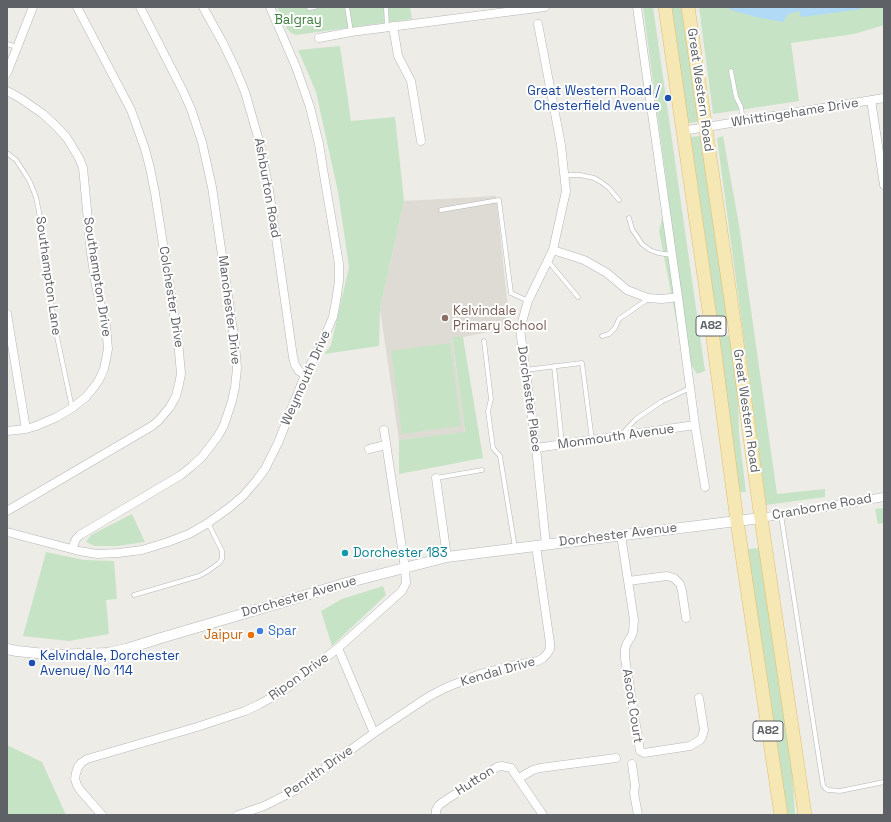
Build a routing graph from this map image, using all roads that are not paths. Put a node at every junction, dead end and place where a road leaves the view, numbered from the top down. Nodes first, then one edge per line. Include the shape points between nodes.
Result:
1 (33, 7) edge
2 (78, 7) edge
3 (140, 7) edge
4 (203, 7) edge
5 (270, 7) edge
6 (315, 7) edge
7 (347, 7) edge
8 (386, 7) edge
9 (545, 7) edge
10 (637, 7) edge
11 (665, 7) edge
12 (688, 7) edge
13 (309, 8) edge
14 (538, 24) dead end
15 (390, 27) junction
16 (351, 32) junction
17 (319, 38) dead end
18 (7, 44) edge
19 (17, 48) junction
20 (731, 70) dead end
21 (7, 73) edge
22 (7, 91) edge
23 (884, 98) edge
24 (870, 100) junction
25 (744, 122) junction
26 (706, 128) junction
27 (682, 131) junction
28 (420, 141) dead end
29 (7, 153) edge
30 (564, 176) junction
31 (884, 185) edge
32 (619, 200) dead end
33 (441, 210) dead end
34 (629, 218) dead end
35 (553, 250) junction
36 (673, 255) junction
37 (548, 261) junction
38 (578, 297) dead end
39 (678, 297) junction
40 (648, 298) junction
41 (528, 301) junction
42 (7, 314) edge
43 (735, 328) junction
44 (712, 331) junction
45 (602, 336) dead end
46 (484, 341) dead end
47 (554, 366) junction
48 (525, 370) junction
49 (305, 375) junction
50 (690, 388) junction
51 (72, 408) junction
52 (695, 425) junction
53 (26, 429) junction
54 (384, 430) dead end
55 (7, 431) edge
56 (619, 436) junction
57 (592, 440) junction
58 (562, 444) junction
59 (386, 445) junction
60 (536, 448) junction
61 (369, 449) dead end
62 (482, 470) dead end
63 (436, 478) joint
64 (704, 488) dead end
65 (884, 497) edge
66 (7, 511) edge
67 (781, 515) junction
68 (760, 518) junction
69 (736, 520) junction
70 (208, 523) junction
71 (7, 532) edge
72 (621, 535) junction
73 (541, 545) junction
74 (72, 549) junction
75 (515, 549) junction
76 (447, 557) junction
77 (405, 568) junction
78 (628, 581) junction
79 (134, 595) dead end
80 (686, 618) dead end
81 (338, 648) junction
82 (7, 649) edge
83 (699, 698) dead end
84 (374, 733) junction
85 (616, 758) dead end
86 (632, 764) dead end
87 (519, 778) junction
88 (884, 782) edge
89 (102, 815) edge
90 (238, 815) edge
91 (436, 815) edge
92 (543, 815) edge
93 (638, 815) edge
94 (781, 815) edge
95 (805, 815) edge

1 - 19 street
2 - 66 street, Colchester Drive via 131,110 145,148 155,193 181,374 176,396 170,407 152,426
3 - 74 street, Manchester Drive via 183,90 202,142 212,187 235,344 235,387 224,425 202,457 181,475 80,535
4 - 49 street, Ashburton Road via 245,92 260,144 293,357 295,366
5 - 49 street, Weymouth Drive via 310,107 339,264 333,317
6 - 13 lane
7 - 16 lane
8 - 15 lane
9 - 15 street
10 - 36 street
11 - 27 main road, Great Western Road / A82
12 - 26 main road, Great Western Road / A82
14 - 30 street, Dorchester Place via 561,145
15 - 16 street
15 - 28 street via 398,56 411,81
16 - 17 street
18 - 19 lane
19 - 21 street
20 - 25 lane
22 - 51 street, Southampton Drive via 33,106 55,125 67,138 82,168 91,253 108,348 99,380 86,397
23 - 24 street, Whittingehame Drive
24 - 25 street, Whittingehame Drive
24 - 31 street
25 - 26 street, Whittingehame Drive
26 - 27 street, Whittingehame Drive
26 - 43 main road, Great Western Road / A82
27 - 44 main road, Great Western Road / A82
29 - 51 lane, Southampton Lane via 16,160 24,172 36,197 55,327
30 - 32 lane via 580,175 594,178 609,188
30 - 35 street, Dorchester Place via 566,192
33 - 41 lane via 499,200 511,293
34 - 36 lane via 632,229 642,244 658,253
35 - 37 street, Dorchester Place
35 - 40 street via 584,260 607,273 627,290
36 - 39 street
37 - 38 lane
37 - 41 street, Dorchester Place
39 - 40 street
39 - 50 street
40 - 45 lane via 618,320 609,334
41 - 48 street, Dorchester Place via 520,329
42 - 53 street
43 - 44 main road
43 - 68 main road, Great Western Road / A82
44 - 69 main road, Great Western Road / A82
46 - 75 lane via 491,399 488,411 493,448 500,456
47 - 48 lane
47 - 57 lane via 582,363
47 - 58 lane
48 - 60 street, Dorchester Place
49 - 70 street, Weymouth Drive via 265,469 243,496
50 - 52 street
50 - 56 lane via 661,402 636,419
51 - 53 street, Southampton Drive
52 - 56 street, Monmouth Avenue
52 - 64 street
53 - 55 street, Southampton Drive
54 - 59 street
56 - 57 street, Monmouth Avenue
57 - 58 street, Monmouth Avenue
58 - 60 street, Monmouth Avenue
59 - 61 street
59 - 77 street
60 - 73 street, Dorchester Place
62 - 63 lane
63 - 76 street
65 - 67 street, Cranborne Road
67 - 68 street, Cranborne Road
67 - 88 lane via 823,784 828,790 840,791
68 - 69 street, Dorchester Avenue
68 - 95 main road, Great Western Road / A82
69 - 72 street, Dorchester Avenue
69 - 94 main road, Great Western Road / A82
70 - 74 street, Weymouth Drive via 189,534 142,550 97,554
70 - 79 lane via 222,551 222,560 219,563 199,576
71 - 74 street, Weymouth Drive
72 - 73 street, Dorchester Avenue
72 - 78 street, Ascot Court
73 - 75 street, Dorchester Avenue
73 - 84 street, Kendal Drive via 550,643 547,654 538,661 480,674 445,688
75 - 76 street, Dorchester Avenue
76 - 77 street, Dorchester Avenue
77 - 81 street, Ripon Drive via 406,583 402,591
77 - 82 street, Dorchester Avenue via 326,589 126,650 54,655
78 - 80 street via 667,576 674,578 680,584
78 - 83 street, Ascot Court via 634,628 625,649 625,658 640,751 644,753 690,746 700,740 704,730
81 - 84 street
81 - 89 street, Ripon Drive via 283,691 245,711 81,763 75,779 77,785
84 - 90 street, Penrith Drive via 294,792
85 - 87 street via 540,768
86 - 93 street, Ascot Court
87 - 91 street, Hutton via 512,768 497,767 446,800 436,810
87 - 92 street, Hutton

